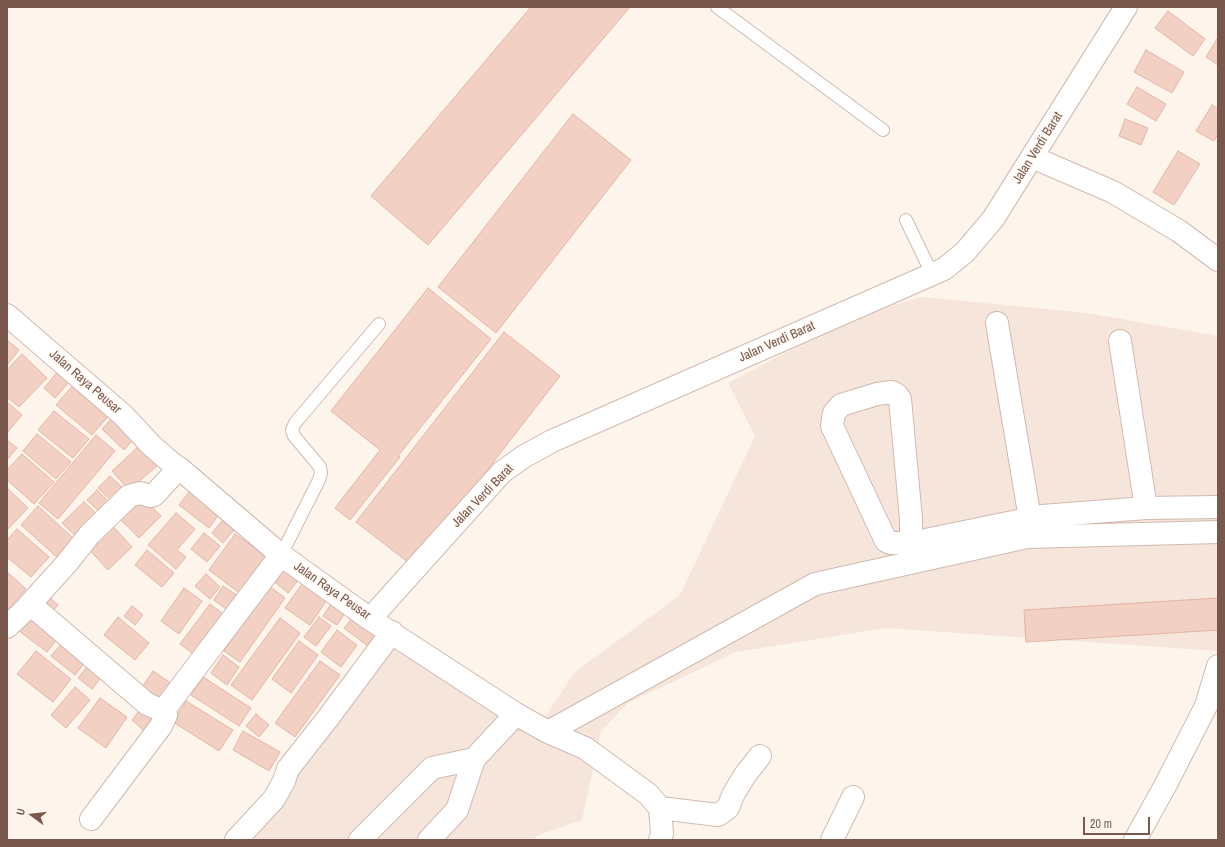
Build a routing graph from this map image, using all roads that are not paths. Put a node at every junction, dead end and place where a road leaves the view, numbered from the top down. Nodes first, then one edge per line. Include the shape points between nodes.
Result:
1 (717, 7) edge
2 (1126, 7) edge
3 (884, 130) dead end
4 (1032, 157) junction
5 (906, 220) dead end
6 (1218, 260) edge
7 (932, 274) junction
8 (7, 315) edge
9 (997, 323) dead end
10 (379, 324) dead end
11 (1120, 341) dead end
12 (179, 468) junction
13 (1218, 507) edge
14 (1146, 508) junction
15 (1030, 519) junction
16 (1218, 532) edge
17 (911, 543) junction
18 (281, 555) junction
19 (30, 604) junction
20 (370, 619) junction
21 (7, 627) edge
22 (392, 632) junction
23 (1218, 666) edge
24 (1212, 707) edge
25 (163, 712) junction
26 (516, 714) junction
27 (548, 732) junction
28 (760, 756) dead end
29 (474, 759) junction
30 (853, 798) dead end
31 (660, 808) junction
32 (91, 818) dead end
33 (236, 840) edge
34 (360, 840) edge
35 (429, 840) edge
36 (660, 840) edge
37 (832, 840) edge
38 (1136, 840) edge

1 - 3 lane
2 - 4 street, Jalan Verdi Barat
4 - 6 street via 1114,192 1179,230
4 - 7 street, Jalan Verdi Barat via 993,219 965,252
5 - 7 lane
7 - 20 street, Jalan Verdi Barat via 552,441 523,457 502,472
8 - 12 street, Jalan Raya Peusar
9 - 15 street
10 - 18 lane via 295,423 292,430 322,473
11 - 14 street
12 - 18 street, Jalan Raya Peusar
12 - 19 street via 154,495 140,493 129,496 90,534
13 - 14 street
14 - 15 street
15 - 17 street
16 - 27 street via 1027,538 815,584
17 - 17 street via 886,541 832,426 834,414 841,405 892,392 900,399
18 - 20 street, Jalan Raya Peusar
18 - 25 street
19 - 21 street
19 - 25 street via 147,704
20 - 22 street, Jalan Raya Peusar
22 - 26 street, Jalan Raya Peusar
22 - 33 street via 288,769 274,800
23 - 24 street
24 - 38 street
25 - 32 street via 166,715 161,726
26 - 27 street, Jalan Raya Peusar
26 - 29 street
27 - 31 street, Jalan Raya Peusar via 585,748 648,794
28 - 31 street via 745,776 728,808 718,815
29 - 34 street via 432,768
29 - 35 street via 457,810
30 - 37 street
31 - 36 street

